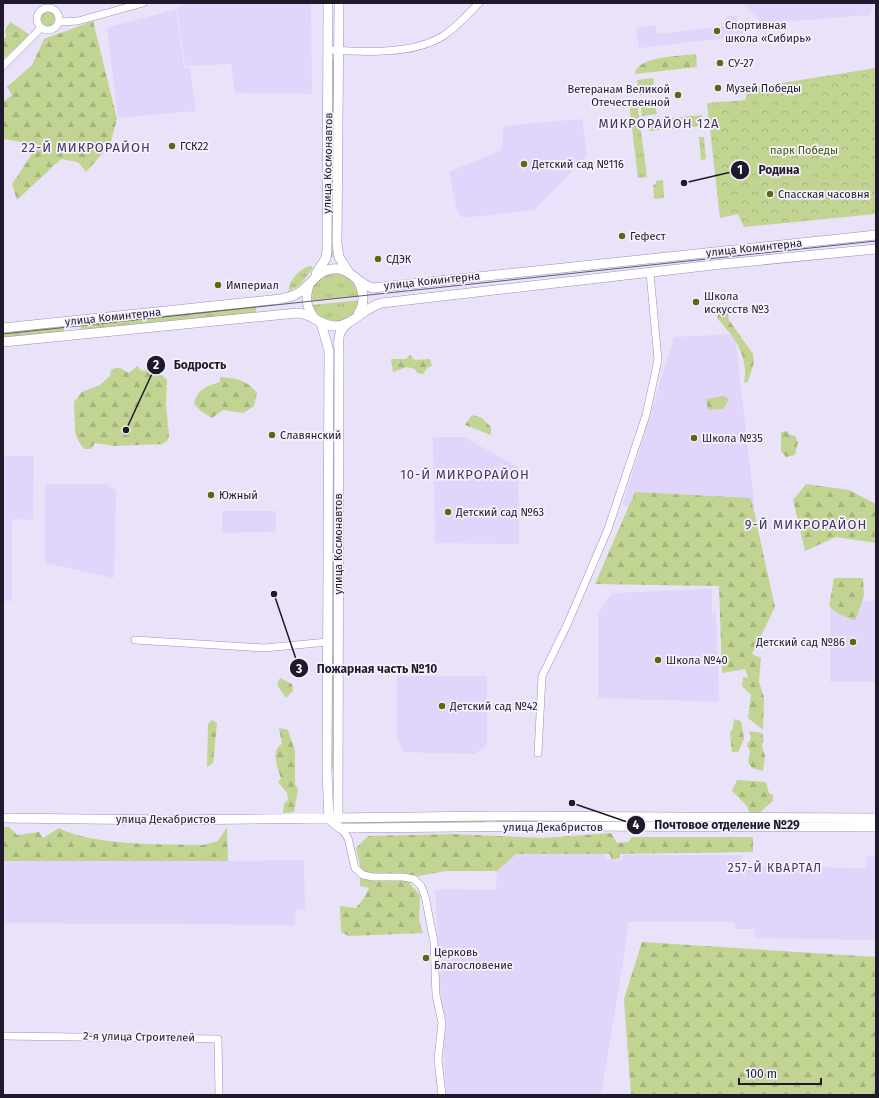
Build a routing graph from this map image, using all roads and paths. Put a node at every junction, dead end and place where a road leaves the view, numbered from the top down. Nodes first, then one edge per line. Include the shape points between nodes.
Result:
1 (143, 3) edge
2 (328, 3) edge
3 (339, 3) edge
4 (480, 3) edge
5 (46, 5) edge
6 (60, 22) junction
7 (41, 28) junction
8 (329, 50) junction
9 (339, 51) junction
10 (3, 66) edge
11 (876, 235) edge
12 (876, 249) edge
13 (349, 273) junction
14 (650, 273) junction
15 (312, 279) junction
16 (358, 281) junction
17 (313, 316) junction
18 (352, 320) junction
19 (321, 323) junction
20 (3, 328) edge
21 (3, 342) edge
22 (328, 446) junction
23 (339, 447) junction
24 (135, 640) dead end
25 (328, 642) junction
26 (538, 753) dead end
27 (327, 772) junction
28 (337, 772) junction
29 (491, 816) junction
30 (3, 818) edge
31 (876, 818) edge
32 (333, 819) junction
33 (751, 822) junction
34 (490, 827) junction
35 (876, 827) edge
36 (340, 828) junction
37 (3, 1036) edge
38 (219, 1095) edge
39 (442, 1095) edge

1 - 6 street via 78,21
2 - 8 street, улица Космонавтов
3 - 9 street, улица Космонавтов
4 - 9 street via 453,28 429,42 392,50
5 - 6 street via 56,11
5 - 7 street via 37,16
6 - 7 street via 52,30
7 - 10 street
8 - 9 street
8 - 15 street, улица Космонавтов via 327,251 324,262
9 - 13 street, улица Космонавтов via 338,244 339,257
11 - 16 street, улица Коминтерна via 380,287 370,287
12 - 14 street, улица Коминтерна
13 - 15 street, улица Коминтерна via 332,269 321,272
13 - 16 street, улица Коминтерна
14 - 18 street, улица Коминтерна via 382,303 371,306
14 - 26 street via 658,360 646,415 608,529 542,676
15 - 17 street, улица Космонавтов via 306,298
15 - 20 street, улица Коминтерна via 299,293 281,299
16 - 18 street, улица Космонавтов via 363,293 362,305
17 - 19 street
17 - 21 street, улица Коминтерна via 301,313 244,317
18 - 19 street, улица Коминтерна via 336,326
18 - 23 street, улица Космонавтов via 343,328 338,339
19 - 22 street, улица Космонавтов via 330,351
22 - 23 street
22 - 25 street, улица Космонавтов
23 - 28 street, улица Космонавтов
24 - 25 street via 264,648
25 - 27 street, улица Космонавтов
27 - 28 street
27 - 32 street, улица Космонавтов
28 - 32 street, улица Космонавтов
29 - 32 street, улица Декабристов
29 - 33 street, улица Декабристов
29 - 34 street
30 - 32 street, улица Декабристов
31 - 33 street, улица Декабристов
32 - 36 street
33 - 34 street, улица Декабристов
33 - 35 street, улица Декабристов
34 - 36 street, улица Декабристов
36 - 39 street via 348,838 355,868 363,875 414,879 421,886 425,896 434,942 436,995 442,1023 438,1059
37 - 38 street, 2-я улица Строителей via 218,1039

